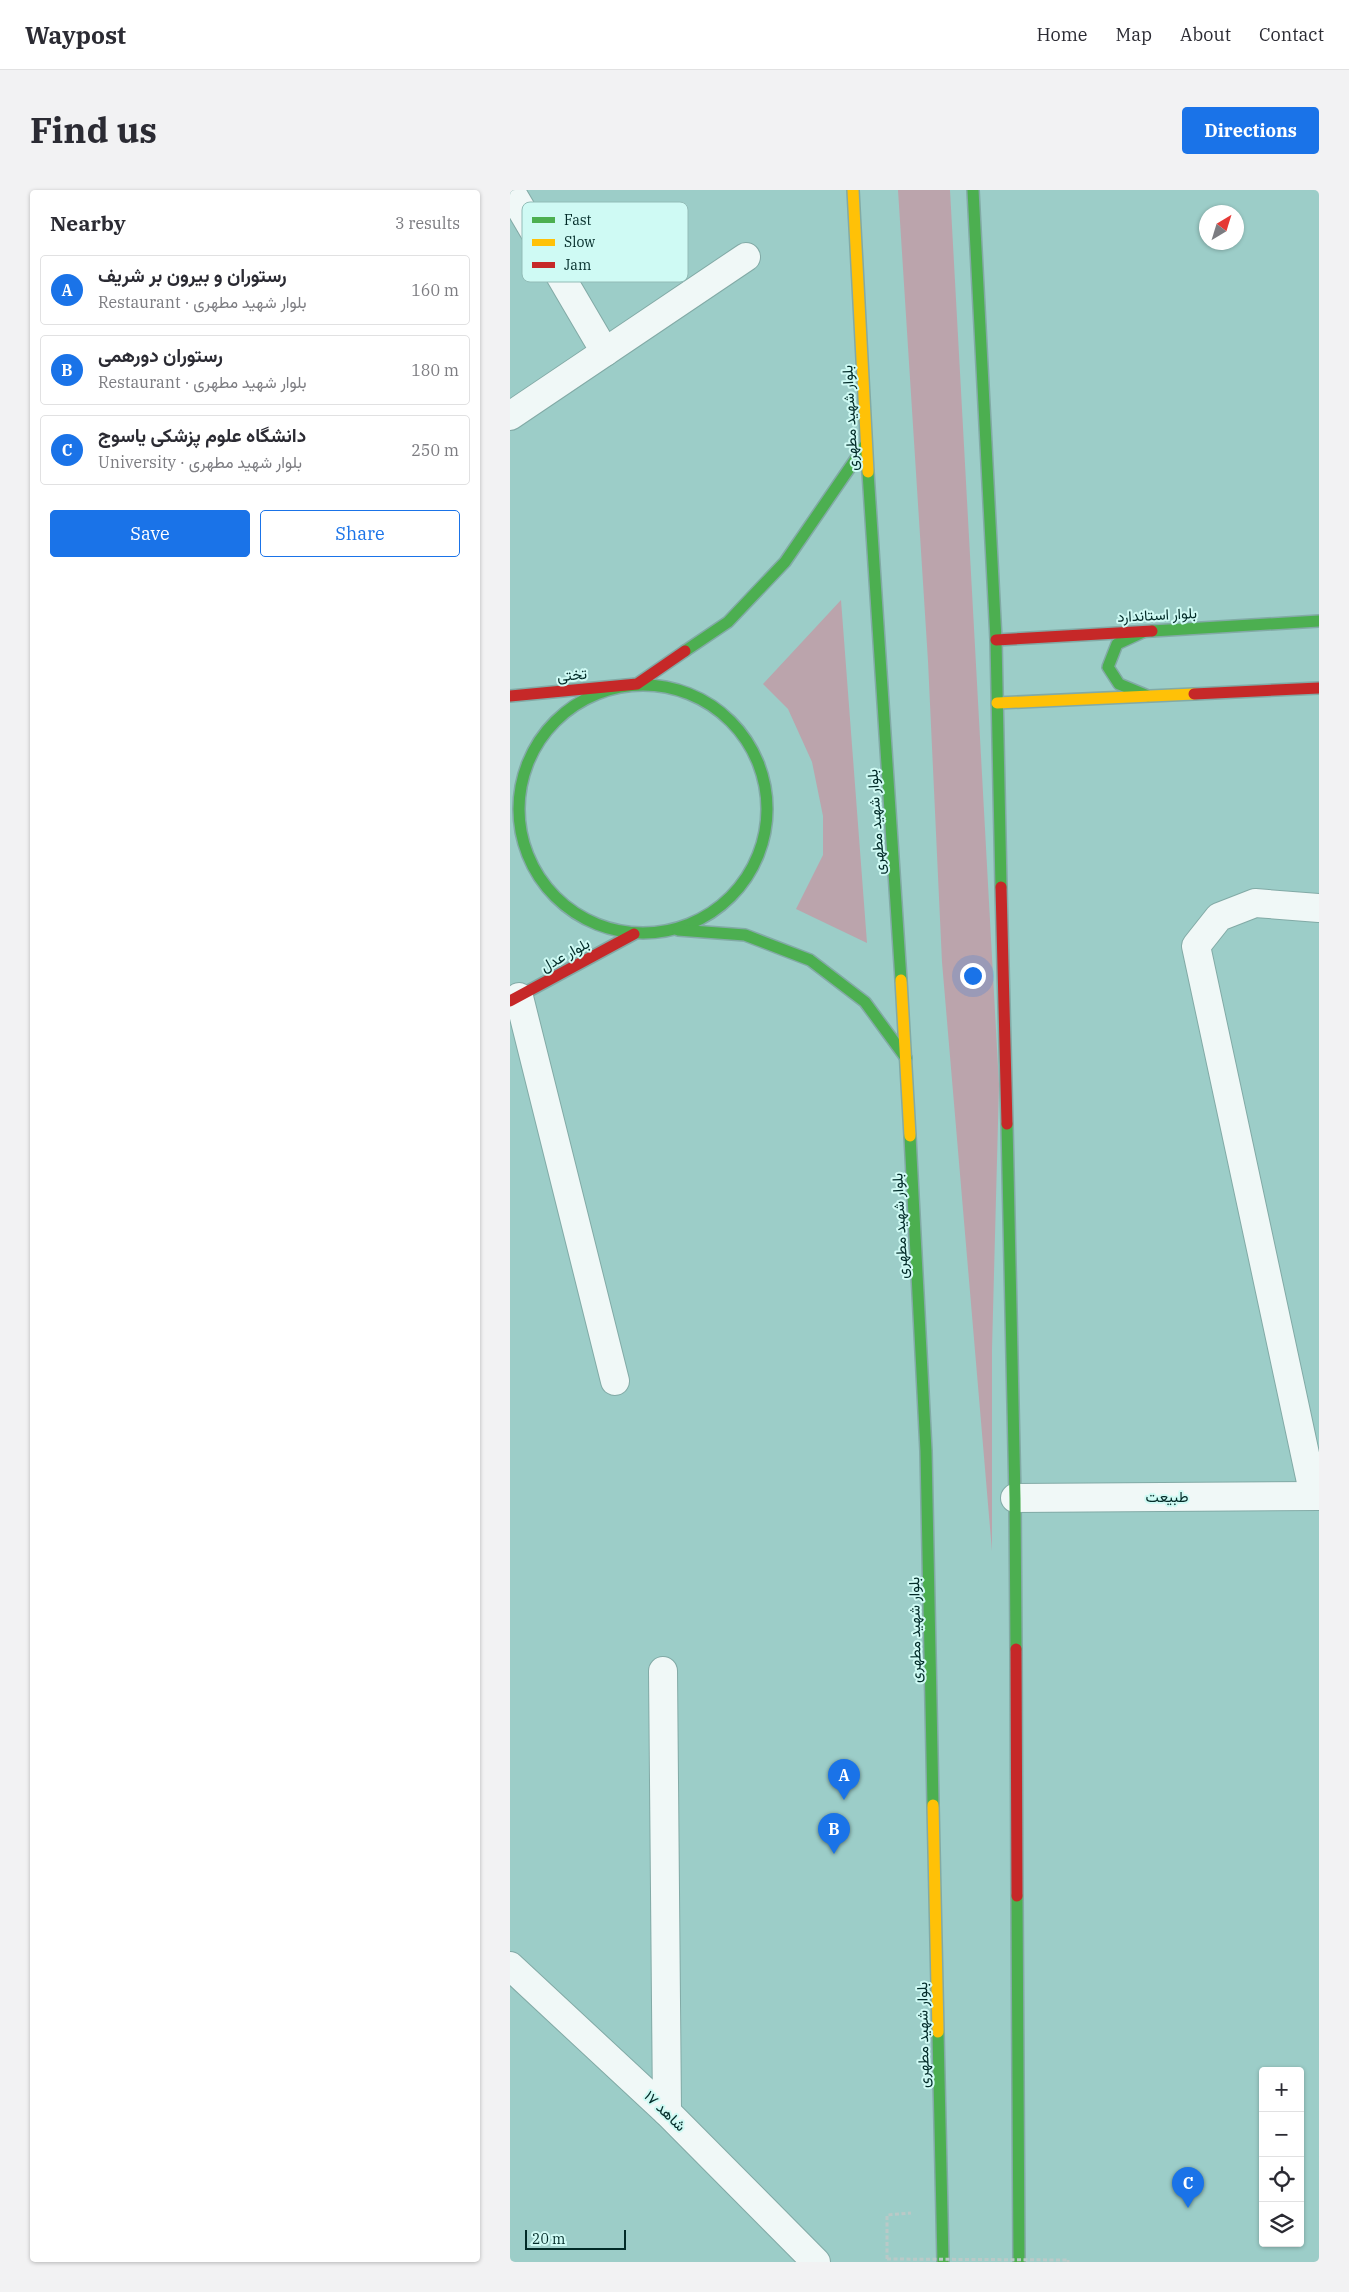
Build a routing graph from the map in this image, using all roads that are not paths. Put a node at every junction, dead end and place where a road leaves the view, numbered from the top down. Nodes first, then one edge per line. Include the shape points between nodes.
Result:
1 (510, 190) edge
2 (853, 190) edge
3 (973, 190) edge
4 (522, 210) edge
5 (746, 258) dead end
6 (564, 282) edge
7 (605, 352) junction
8 (510, 416) edge
9 (866, 444) junction
10 (1319, 621) edge
11 (1144, 631) junction
12 (996, 640) junction
13 (637, 684) junction
14 (1319, 688) edge
15 (510, 696) edge
16 (1148, 696) junction
17 (996, 703) junction
18 (512, 815) edge
19 (1319, 908) edge
20 (676, 930) junction
21 (634, 934) junction
22 (514, 999) edge
23 (906, 1058) junction
24 (615, 1381) dead end
25 (1317, 1496) edge
26 (1014, 1498) junction
27 (663, 1671) dead end
28 (510, 1966) edge
29 (667, 2112) junction
30 (816, 2262) edge
31 (943, 2262) edge
32 (1019, 2262) edge

1 - 4 street
2 - 9 main road, بلوار شهید مطهری
3 - 12 main road
5 - 7 street
6 - 7 street
7 - 8 street
9 - 13 main road via 785,562 728,622
9 - 23 main road, بلوار شهید مطهری
10 - 11 main road, بلوار استاندارد
11 - 12 main road, بلوار استاندارد
11 - 16 main road via 1118,644 1108,667 1119,684
12 - 17 main road
13 - 15 main road, تختی
13 - 18 main road via 599,691 565,710 538,739 522,774
13 - 20 main road via 677,689 714,706 743,735 762,770 766,794 768,810 762,850 742,886 713,913
14 - 16 main road
16 - 17 main road
17 - 26 main road
18 - 21 main road via 541,882 566,908 598,926
19 - 25 street via 1254,904 1219,917 1196,946
20 - 21 main road
20 - 23 main road via 745,935 810,960 865,1002
21 - 22 main road, بلوار عدل
22 - 24 street
23 - 31 main road, بلوار شهید مطهری via 926,1451
25 - 26 street, طبیعت
26 - 32 main road
27 - 29 street
28 - 29 street, شاهد ۱۷
29 - 30 street, شاهد ۱۷

